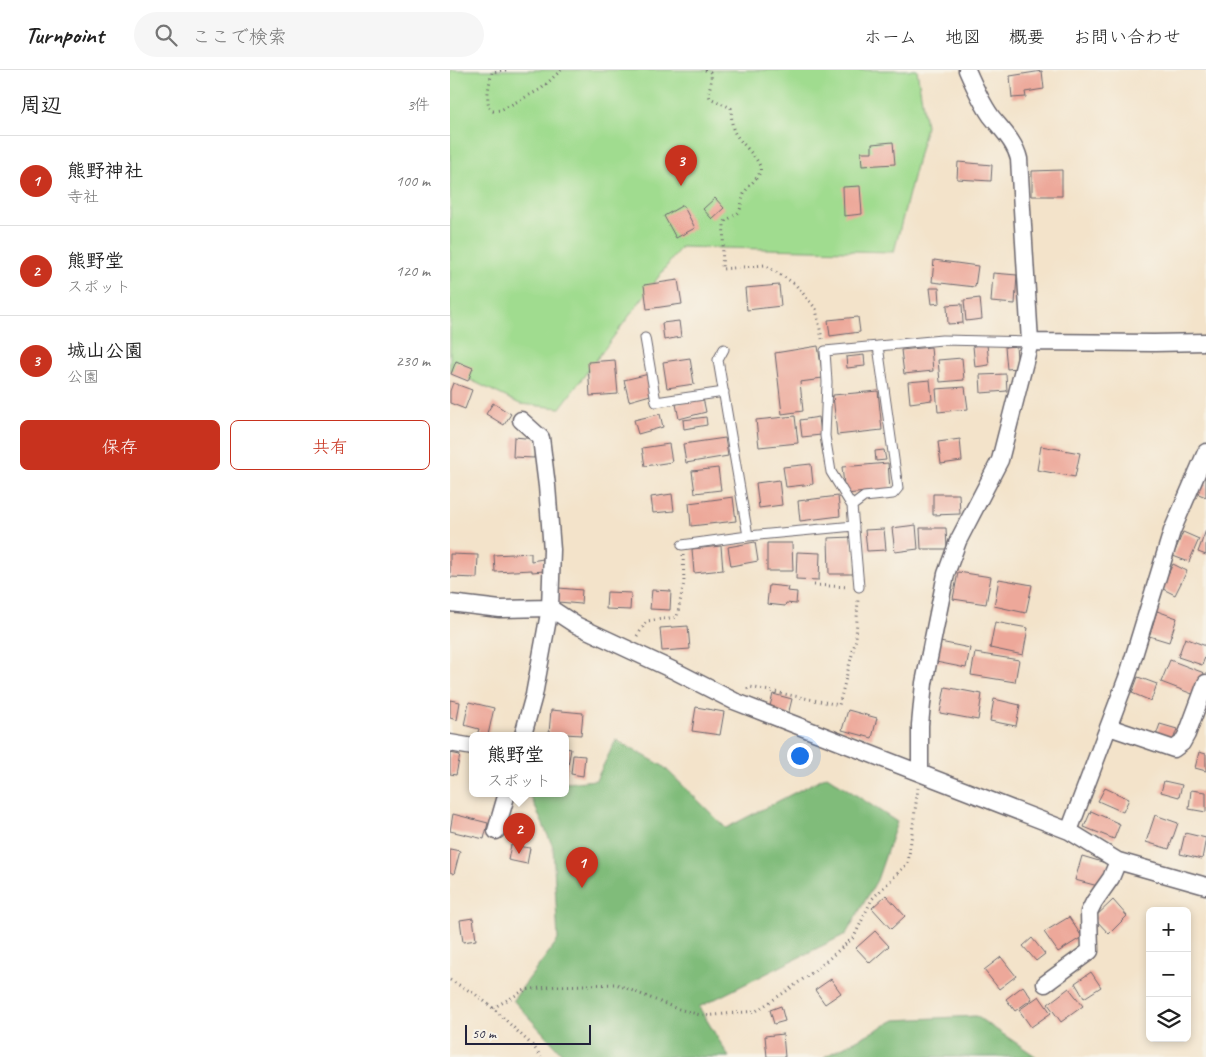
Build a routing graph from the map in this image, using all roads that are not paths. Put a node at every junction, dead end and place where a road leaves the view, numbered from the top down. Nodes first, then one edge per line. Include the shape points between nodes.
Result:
1 (967, 70) edge
2 (645, 338) dead end
3 (1030, 342) junction
4 (1206, 342) edge
5 (878, 346) junction
6 (724, 349) dead end
7 (724, 392) junction
8 (521, 420) dead end
9 (1206, 452) edge
10 (852, 506) junction
11 (854, 526) junction
12 (748, 536) junction
13 (682, 545) road end
14 (859, 587) road end
15 (450, 603) edge
16 (550, 608) junction
17 (1206, 683) edge
18 (1109, 727) junction
19 (524, 732) edge
20 (450, 743) edge
21 (469, 746) edge
22 (920, 773) junction
23 (506, 797) edge
24 (496, 831) dead end
25 (1069, 831) junction
26 (1118, 861) junction
27 (1206, 886) edge
28 (1045, 984) dead end

1 - 3 street via 976,92 1017,150
2 - 7 lane via 656,402
3 - 4 street
3 - 5 lane via 942,340
3 - 22 street via 1000,460 958,541 946,574 924,683
5 - 10 lane via 898,488 893,494 864,497
5 - 10 lane via 825,351 825,436 831,472
6 - 7 lane via 718,360
7 - 12 lane
8 - 16 street via 541,438 552,550
9 - 18 street via 1172,531
10 - 11 lane
11 - 12 lane
11 - 14 lane
12 - 13 lane
15 - 16 street via 500,609
16 - 19 street
16 - 22 street via 576,625 734,701
17 - 18 street via 1187,734 1174,749
18 - 25 street
20 - 21 street
22 - 25 street
23 - 24 street
25 - 26 street
26 - 27 street
26 - 28 street via 1089,912 1090,951

